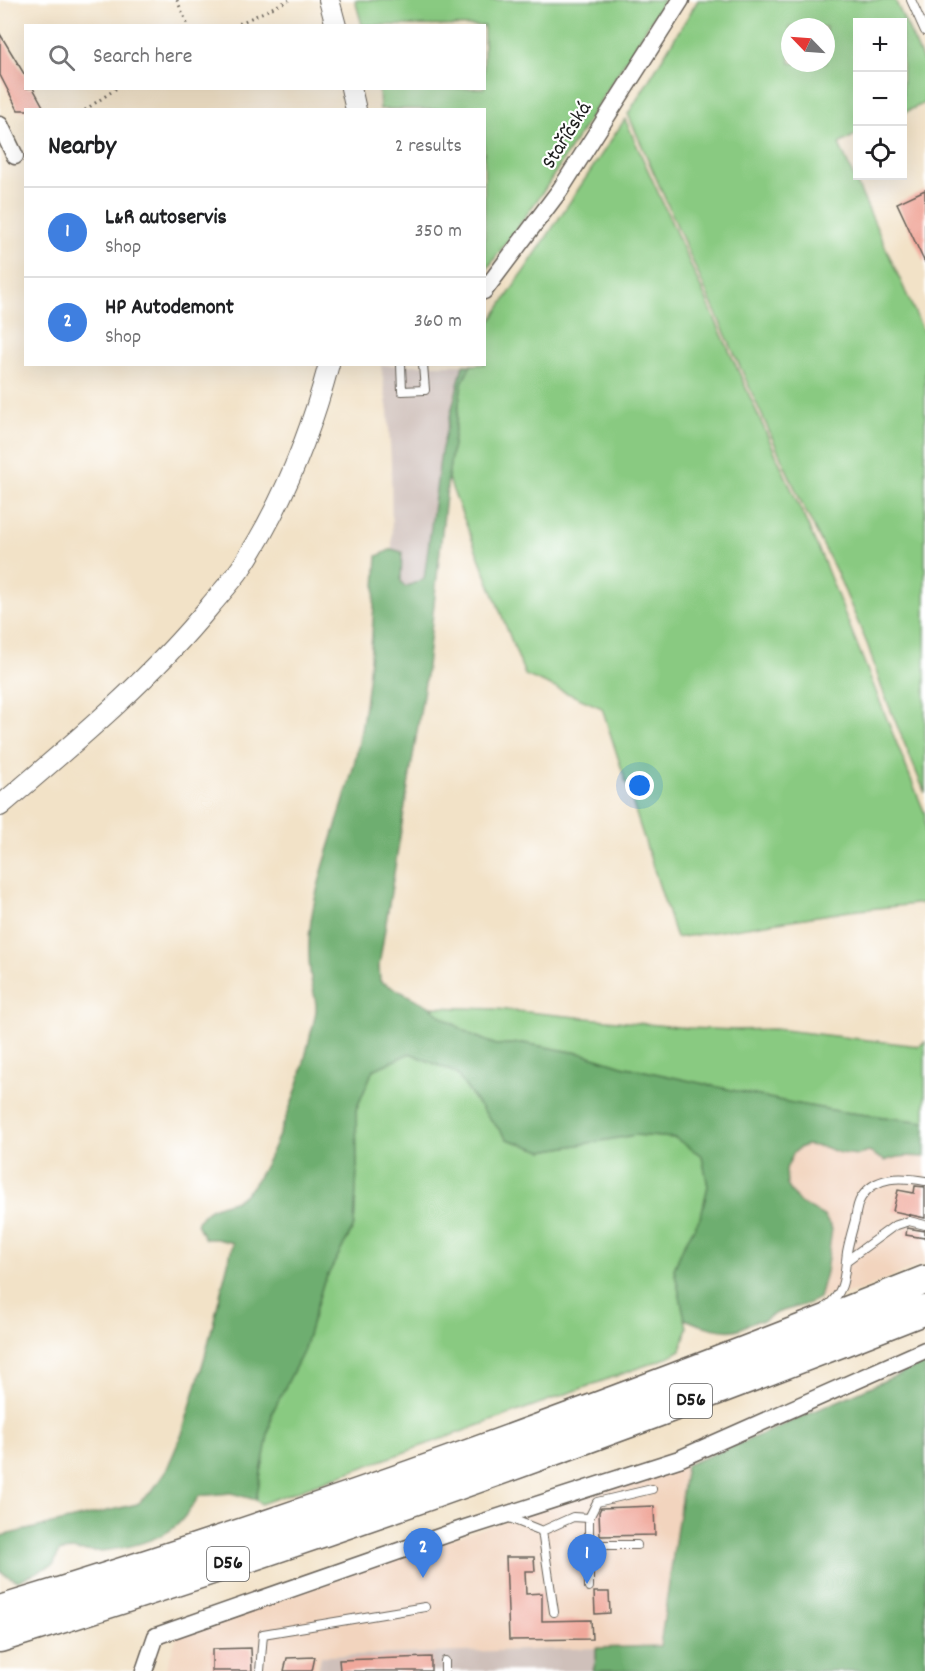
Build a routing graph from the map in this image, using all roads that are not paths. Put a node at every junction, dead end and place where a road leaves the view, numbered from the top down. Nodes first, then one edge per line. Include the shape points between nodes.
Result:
1 (329, 0) edge
2 (681, 0) edge
3 (911, 0) edge
4 (335, 24) edge
5 (925, 31) edge
6 (351, 90) edge
7 (356, 108) edge
8 (0, 125) edge
9 (15, 156) dead end
10 (486, 288) edge
11 (328, 366) edge
12 (401, 366) edge
13 (423, 366) edge
14 (0, 806) edge
15 (925, 1181) edge
16 (925, 1225) edge
17 (846, 1261) junction
18 (925, 1280) edge
19 (925, 1310) edge
20 (925, 1350) edge
21 (735, 1355) junction
22 (652, 1489) dead end
23 (504, 1516) junction
24 (589, 1518) junction
25 (542, 1531) junction
26 (589, 1545) junction
27 (637, 1545) dead end
28 (589, 1587) dead end
29 (70, 1589) junction
30 (0, 1603) edge
31 (424, 1607) dead end
32 (0, 1610) edge
33 (554, 1612) dead end
34 (0, 1638) edge
35 (144, 1671) edge
36 (260, 1671) edge

1 - 4 street
2 - 10 street, Staříčská via 560,190
3 - 5 lane
6 - 7 street
8 - 9 street
11 - 14 street via 299,459 241,568 140,683
12 - 13 lane via 402,391 424,390
15 - 17 lane via 882,1180 867,1190 860,1199
16 - 17 lane via 909,1221 894,1226
17 - 21 lane via 843,1288 834,1301 822,1311
18 - 21 highway, D56
19 - 34 highway, D56 via 455,1488
20 - 23 street via 679,1459
21 - 29 highway, D56 via 447,1462
22 - 24 lane via 597,1502
23 - 25 lane
23 - 35 street via 156,1636
24 - 25 lane via 573,1517
24 - 26 lane
25 - 33 lane
26 - 27 lane
26 - 28 lane
29 - 30 highway
29 - 32 highway, D56
31 - 36 lane via 263,1634

